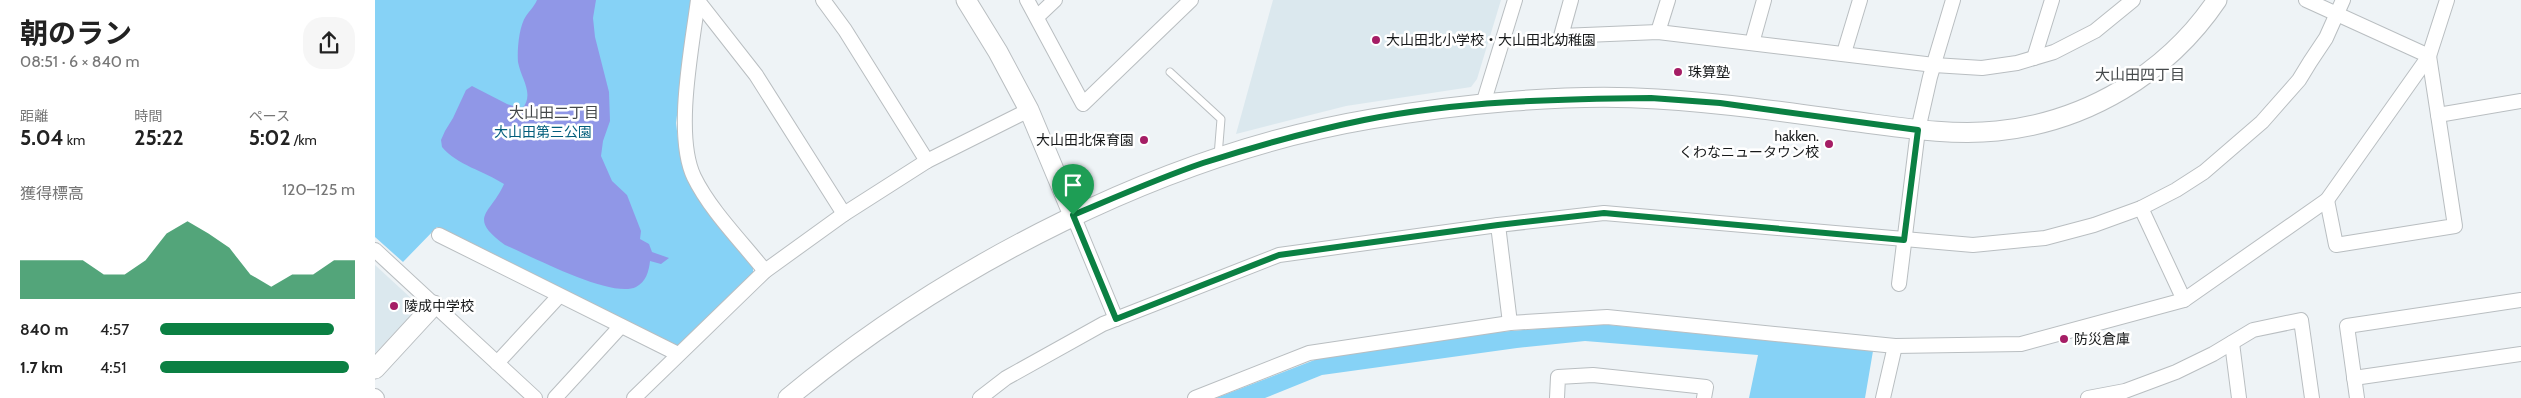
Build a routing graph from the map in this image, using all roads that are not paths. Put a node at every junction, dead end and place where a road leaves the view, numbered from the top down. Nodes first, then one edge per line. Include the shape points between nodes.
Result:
1 (823, 0) edge
2 (966, 0) edge
3 (1027, 0) edge
4 (1055, 0) edge
5 (1191, 0) edge
6 (1515, 0) edge
7 (1571, 0) edge
8 (1668, 0) edge
9 (1764, 0) edge
10 (1860, 0) edge
11 (1953, 0) edge
12 (2052, 0) edge
13 (2133, 0) edge
14 (2217, 0) edge
15 (2306, 0) edge
16 (2343, 0) edge
17 (2447, 0) edge
18 (698, 1) edge
19 (2337, 15) junction
20 (1037, 17) junction
21 (1658, 32) junction
22 (1752, 43) junction
23 (1844, 53) junction
24 (2429, 56) junction
25 (2034, 58) junction
26 (1934, 66) junction
27 (1170, 72) dead end
28 (2521, 101) edge
29 (1483, 104) junction
30 (1029, 110) junction
31 (2438, 115) junction
32 (1918, 130) junction
33 (1218, 158) junction
34 (927, 161) junction
35 (2327, 200) junction
36 (2141, 208) junction
37 (844, 214) junction
38 (1073, 215) junction
39 (1498, 225) junction
40 (439, 236) dead end
41 (1904, 240) junction
42 (375, 250) edge
43 (765, 271) junction
44 (1899, 284) dead end
45 (559, 296) junction
46 (2184, 300) junction
47 (2521, 300) edge
48 (434, 305) junction
49 (1116, 319) junction
50 (1511, 323) junction
51 (621, 326) junction
52 (2231, 343) junction
53 (1895, 346) junction
54 (678, 354) junction
55 (2521, 354) edge
56 (497, 363) junction
57 (375, 369) edge
58 (2354, 378) junction
59 (535, 398) edge
60 (555, 398) edge
61 (634, 398) edge
62 (788, 398) edge
63 (980, 398) edge
64 (1195, 398) edge
65 (1557, 398) edge
66 (1704, 398) edge
67 (1883, 398) edge
68 (2088, 398) edge
69 (2094, 398) edge
70 (2239, 398) edge
71 (2312, 398) edge
72 (2357, 398) edge

1 - 34 street
2 - 30 street
3 - 20 street
4 - 20 street
5 - 20 street via 1083,104
6 - 29 street
7 - 21 street via 1561,36
8 - 21 street
9 - 22 street
10 - 23 street
11 - 26 street
12 - 25 street
13 - 25 street via 2095,31 2054,52
14 - 32 street via 2201,23 2153,69 2097,104 2043,123 1996,131
15 - 19 street
16 - 19 street
17 - 24 street
18 - 37 street via 756,75
18 - 43 street via 684,122 687,155 700,187
19 - 24 street
19 - 36 street via 2299,80 2262,122 2204,172
21 - 22 street
22 - 23 street
23 - 26 street
24 - 31 street
24 - 35 street
25 - 26 street via 2017,64 1981,68
26 - 32 street
27 - 33 lane via 1221,119
28 - 31 street
29 - 32 street via 1651,98 1720,103
29 - 33 street via 1365,120
30 - 34 street
30 - 38 street
31 - 35 street via 2455,226 2336,245
32 - 41 street
33 - 38 street
34 - 37 street
35 - 46 street
36 - 41 street via 2069,232 2017,242 1973,245
36 - 46 street
37 - 43 street
38 - 49 street
38 - 62 street via 938,291 835,359
39 - 41 street via 1604,213
39 - 49 street via 1279,255
39 - 50 street
40 - 45 street
41 - 44 street
42 - 48 street
43 - 54 street
45 - 51 street
45 - 56 street
46 - 53 street via 2021,344
47 - 58 street via 2347,326
48 - 56 street
48 - 57 street
49 - 63 street via 1006,378
50 - 53 street via 1607,317
50 - 64 street via 1309,353
51 - 54 street
51 - 60 street
52 - 69 street via 2164,377
52 - 70 street
52 - 71 street via 2253,330 2301,320
53 - 67 street
54 - 61 street
55 - 58 street
56 - 59 street
58 - 72 street
65 - 66 street via 1558,378 1593,375 1706,387
68 - 69 street

